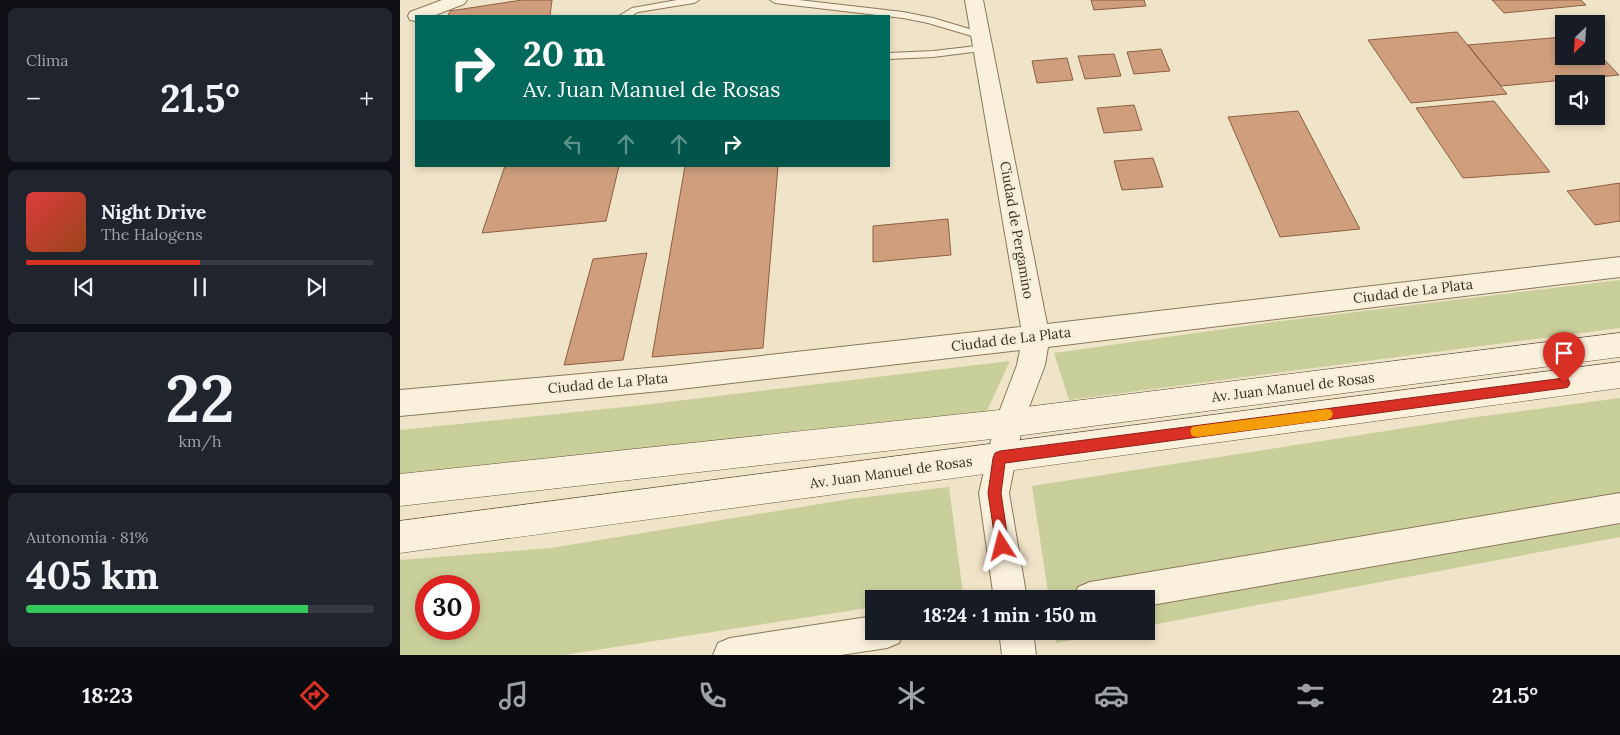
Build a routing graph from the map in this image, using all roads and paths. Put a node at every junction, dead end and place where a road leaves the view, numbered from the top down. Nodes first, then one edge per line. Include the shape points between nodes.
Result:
1 (458, 0) edge
2 (628, 0) edge
3 (694, 0) edge
4 (775, 0) edge
5 (974, 0) edge
6 (635, 10) junction
7 (419, 15) edge
8 (626, 15) edge
9 (415, 16) edge
10 (400, 23) edge
11 (983, 42) junction
12 (890, 56) edge
13 (1620, 266) edge
14 (1036, 337) junction
15 (1620, 345) edge
16 (1620, 375) edge
17 (400, 403) edge
18 (1009, 423) junction
19 (1000, 458) junction
20 (400, 490) edge
21 (1620, 508) edge
22 (400, 537) edge
23 (1010, 590) edge
24 (1142, 590) edge
25 (865, 634) edge
26 (1017, 640) edge
27 (730, 655) edge
28 (1019, 655) edge

1 - 7 street
2 - 6 lane
3 - 6 lane
4 - 11 lane via 930,20
5 - 11 street, Ciudad de Pergamino
6 - 8 lane
9 - 10 street
11 - 12 lane
11 - 14 street, Ciudad de Pergamino
13 - 14 street, Ciudad de La Plata
14 - 17 street, Ciudad de La Plata via 671,378
14 - 18 street, Ciudad de Pergamino via 1031,365
15 - 18 main road, Av. Juan Manuel de Rosas
16 - 19 main road, Av. Juan Manuel de Rosas
18 - 19 street, Ciudad de Pergamino
18 - 20 main road, Av. Juan Manuel de Rosas
19 - 22 main road, Av. Juan Manuel de Rosas
19 - 23 street, Ciudad de Pergamino via 994,493
21 - 24 street
25 - 27 street
26 - 28 street

